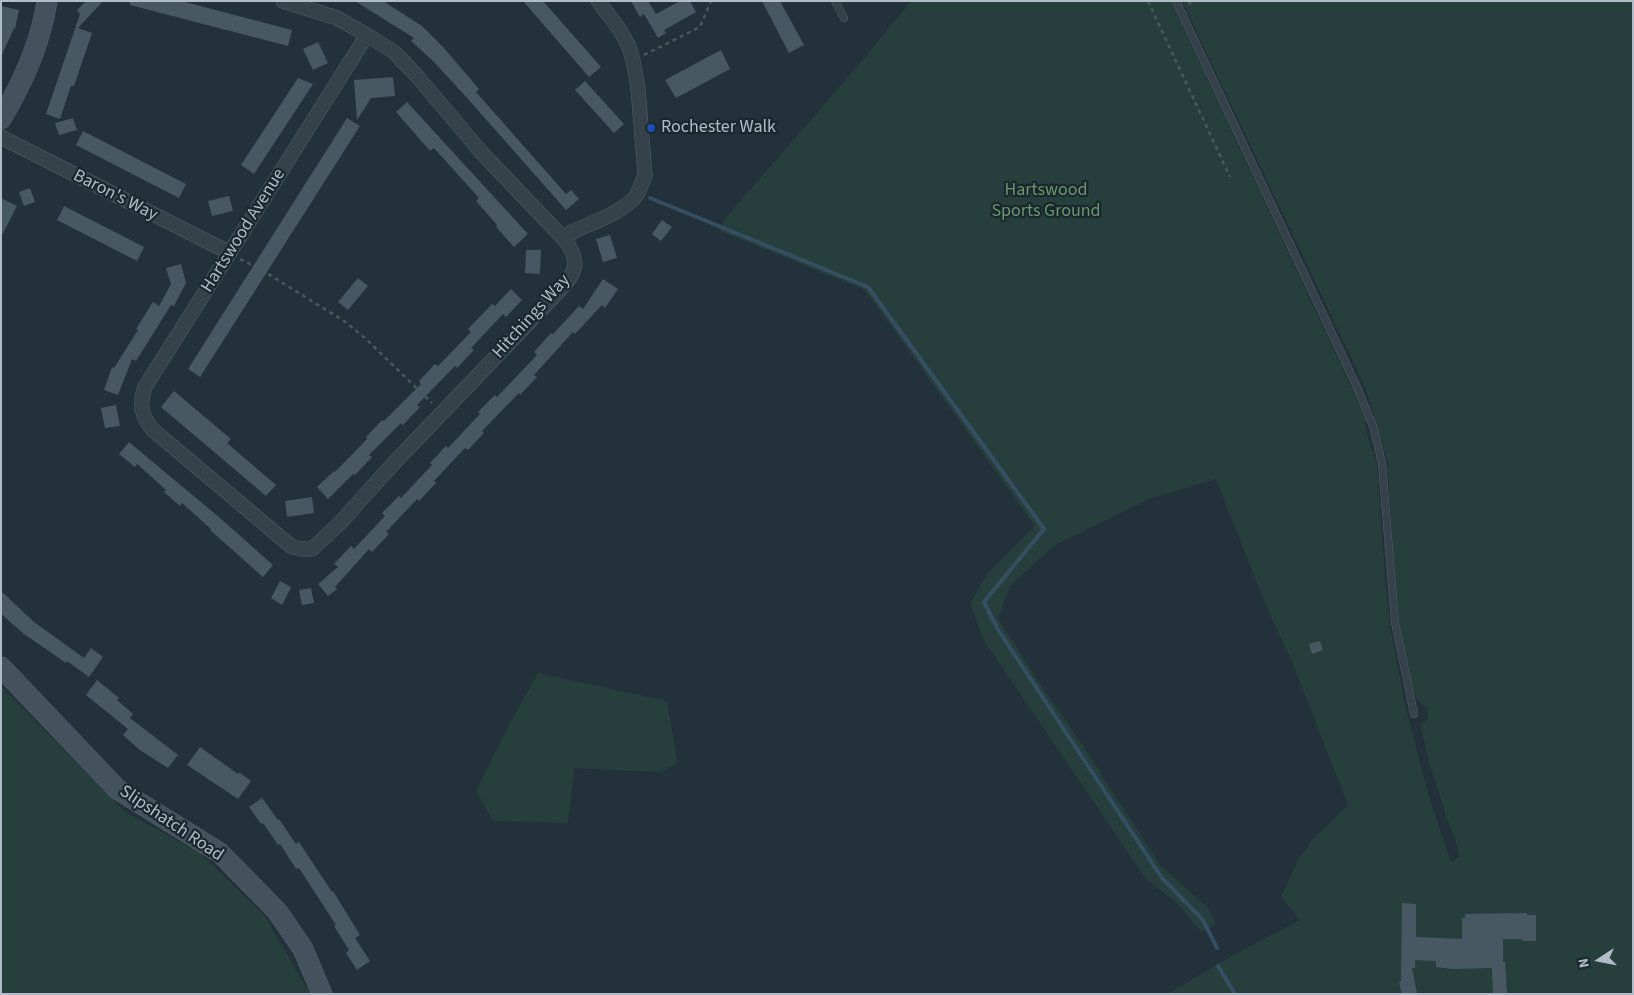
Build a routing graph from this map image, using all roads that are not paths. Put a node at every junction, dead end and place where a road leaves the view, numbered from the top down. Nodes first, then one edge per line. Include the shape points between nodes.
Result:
1 (47, 1) edge
2 (284, 1) edge
3 (598, 1) edge
4 (835, 1) edge
5 (1176, 1) edge
6 (844, 18) dead end
7 (367, 35) junction
8 (1, 119) edge
9 (1, 137) edge
10 (564, 239) junction
11 (230, 253) junction
12 (258, 520) joint
13 (1, 667) edge
14 (1414, 714) dead end
15 (322, 994) edge

1 - 8 street via 38,39
2 - 7 street, Hitchings Way via 336,18
3 - 10 street via 620,30 634,60 645,174 641,187 626,205
4 - 6 lane
5 - 14 lane via 1356,385 1372,426 1382,463 1395,622
7 - 10 street, Hitchings Way via 394,52 481,152
7 - 11 street, Hartswood Avenue
9 - 11 street, Baron's Way
10 - 12 street, Hitchings Way via 572,248 575,259 574,272 568,281 312,549 292,547
11 - 12 street, Hartswood Avenue via 145,387 141,405 153,430
13 - 15 street, Slipshatch Road via 117,788 220,853 233,866 277,911 303,950

